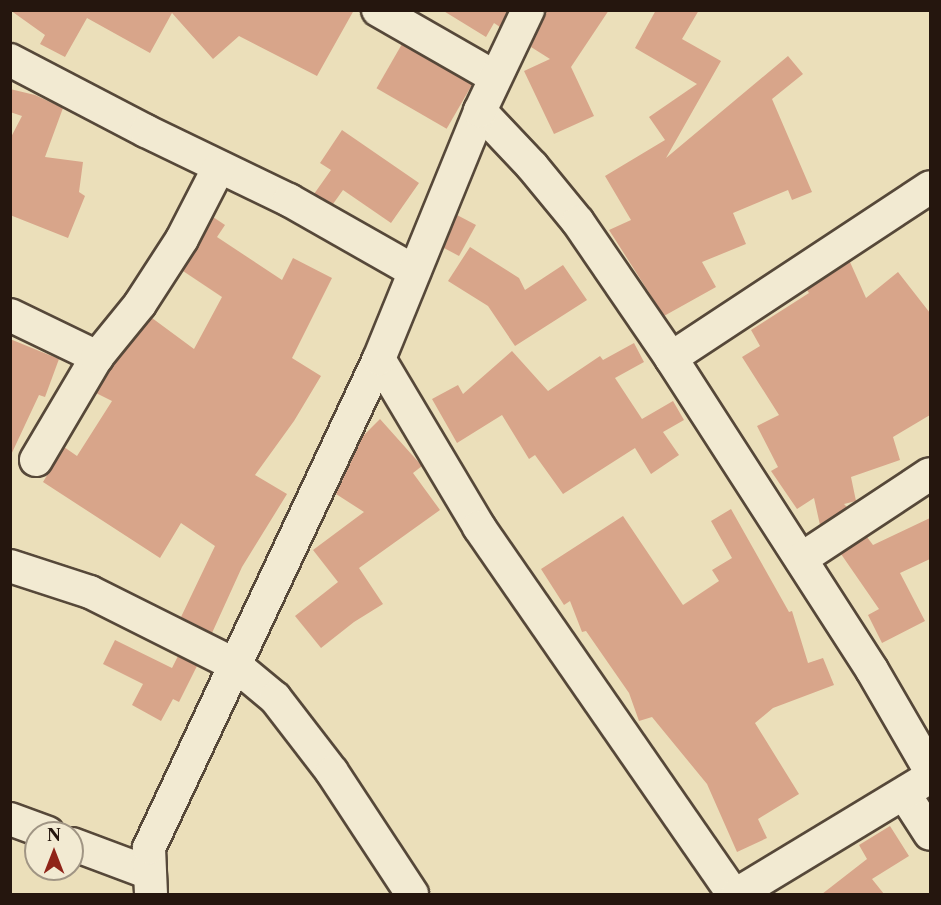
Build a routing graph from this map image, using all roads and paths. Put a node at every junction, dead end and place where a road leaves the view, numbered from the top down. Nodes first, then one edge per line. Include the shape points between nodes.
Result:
1 (378, 10) edge
2 (528, 10) edge
3 (10, 60) edge
4 (495, 77) junction
5 (480, 111) junction
6 (219, 167) junction
7 (930, 187) edge
8 (414, 272) junction
9 (10, 315) edge
10 (97, 357) junction
11 (671, 358) junction
12 (379, 359) junction
13 (36, 460) dead end
14 (930, 474) edge
15 (801, 559) junction
16 (10, 566) edge
17 (234, 664) junction
18 (930, 770) edge
19 (930, 777) edge
20 (905, 795) junction
21 (930, 834) edge
22 (84, 850) edge
23 (150, 884) edge
24 (412, 894) edge
25 (735, 894) edge

1 - 4 street
2 - 4 street
3 - 6 street
4 - 5 street
5 - 8 street
5 - 11 street via 578,222
6 - 8 street via 289,200
6 - 10 street via 182,239 140,304
7 - 11 street
8 - 12 street
9 - 10 street
10 - 13 street
11 - 15 street
12 - 17 street
12 - 25 street via 479,527
14 - 15 street
15 - 18 street
16 - 17 street via 90,592
17 - 23 street via 149,848
17 - 24 street via 274,698 332,771
19 - 20 street
20 - 21 street
20 - 25 street
22 - 23 street

